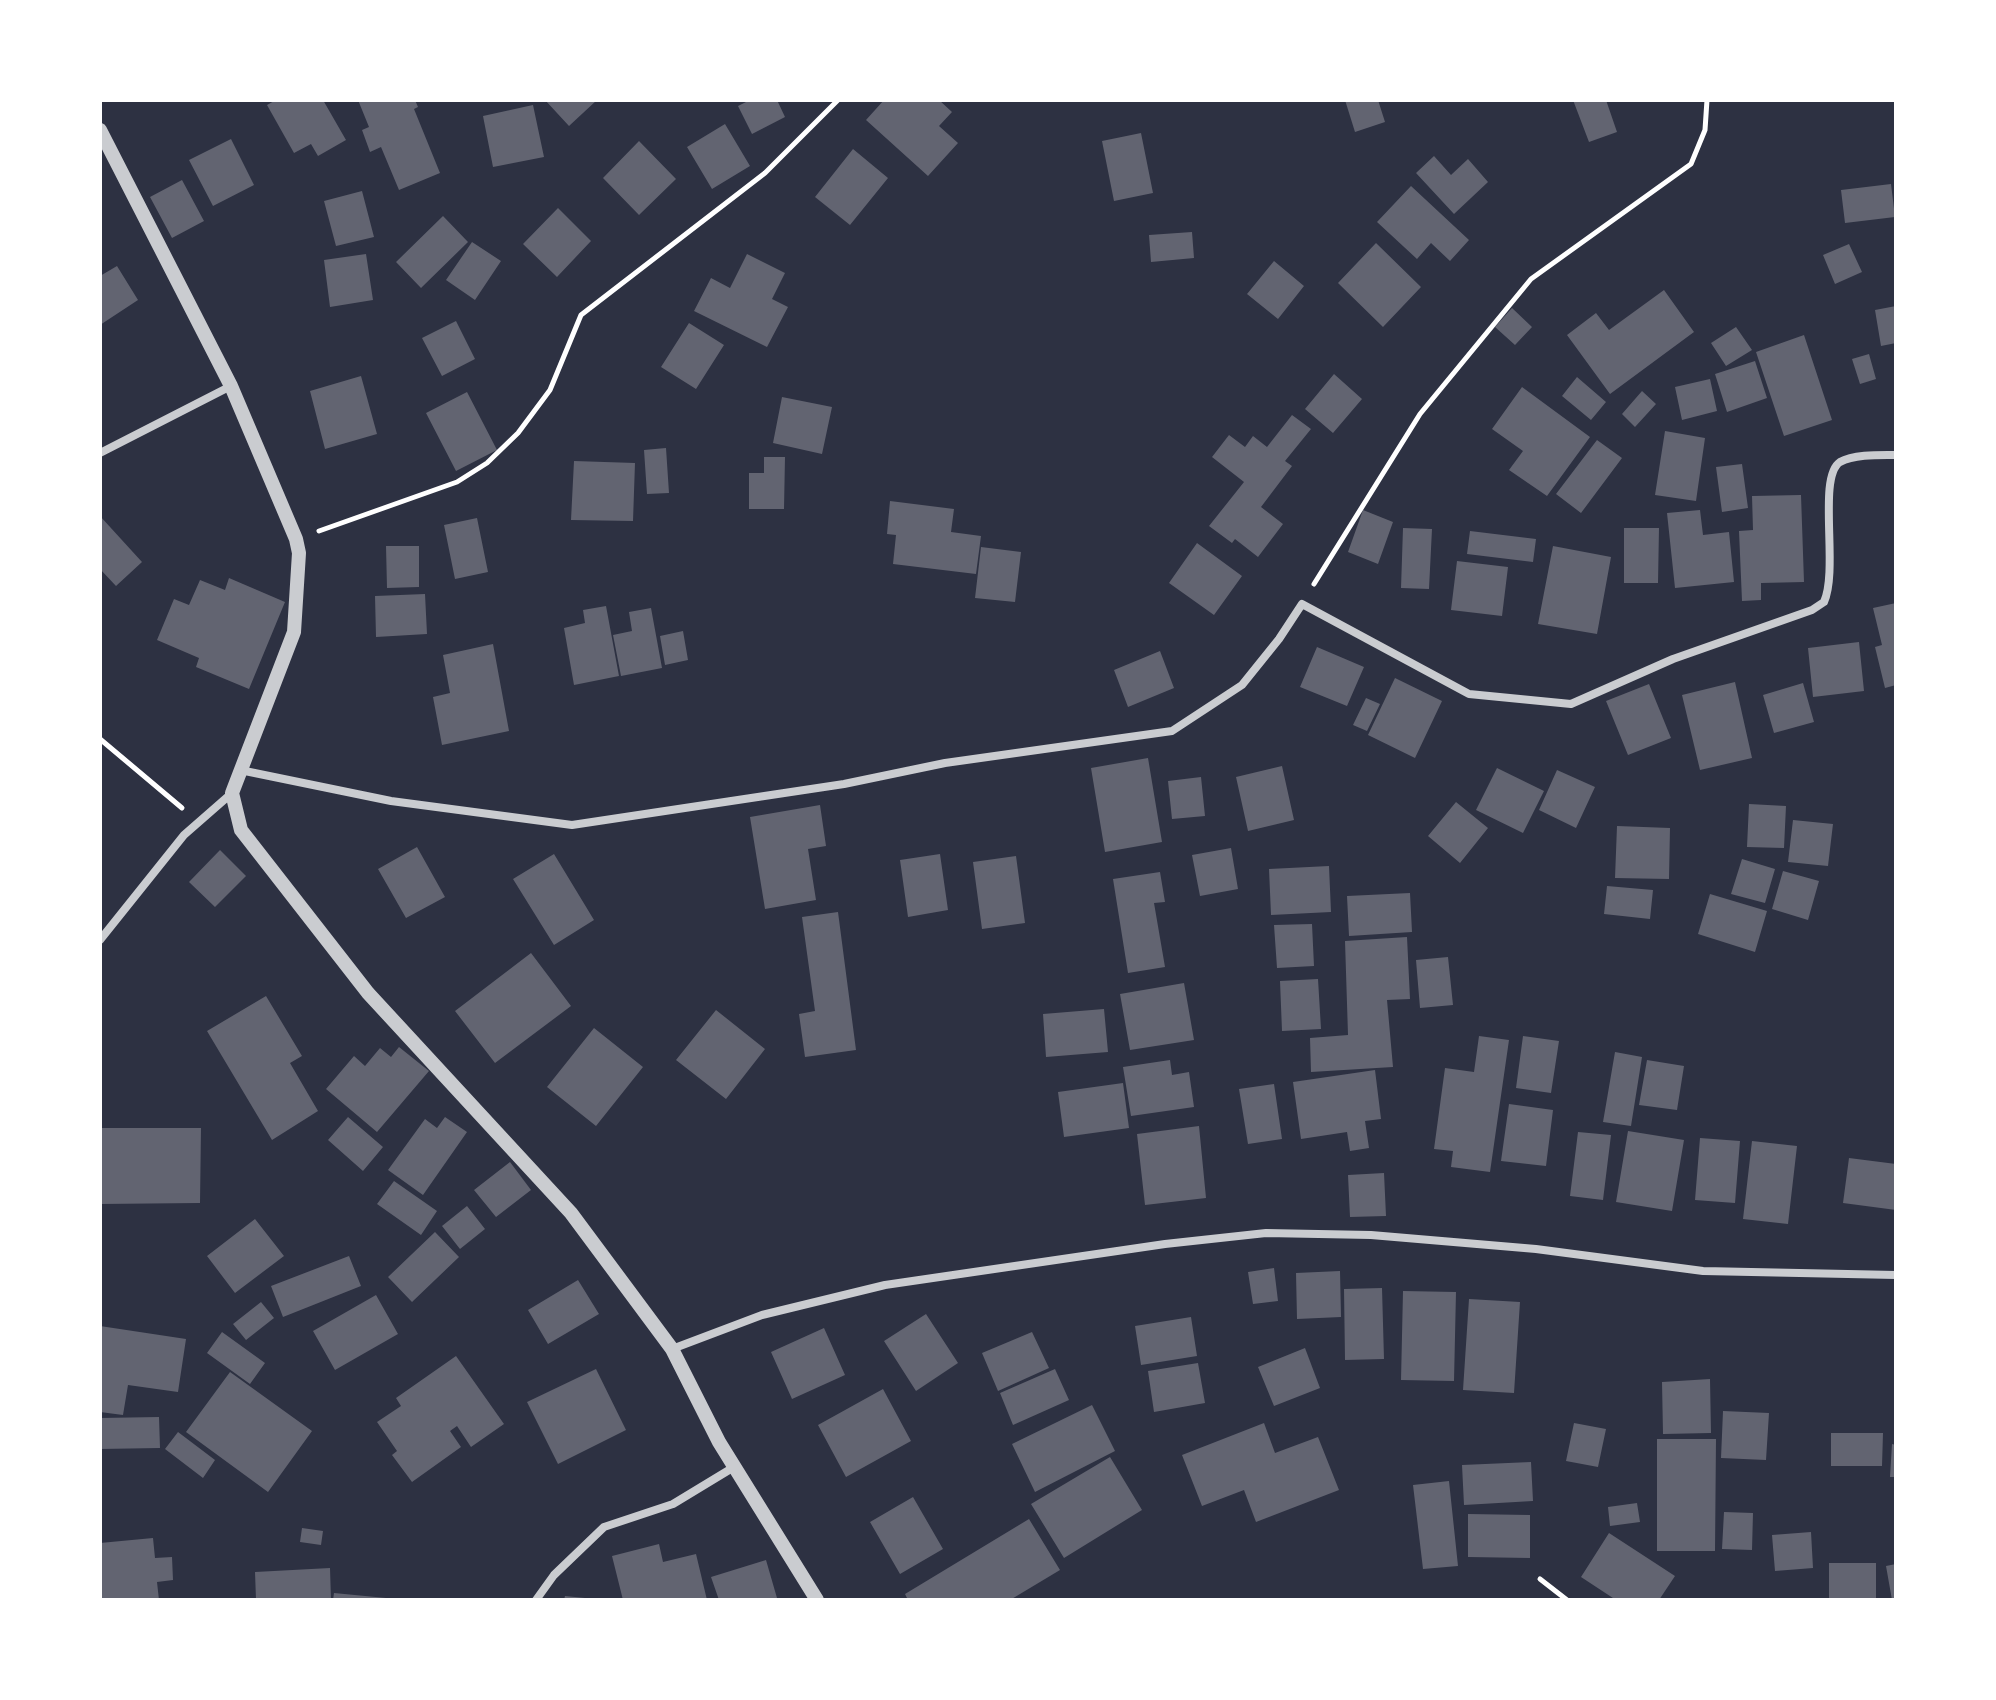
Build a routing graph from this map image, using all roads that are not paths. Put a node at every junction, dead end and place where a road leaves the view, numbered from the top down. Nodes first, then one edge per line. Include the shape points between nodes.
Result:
1 (100, 130) edge
2 (231, 386) junction
3 (100, 453) edge
4 (1896, 455) edge
5 (240, 770) junction
6 (232, 793) junction
7 (100, 940) edge
8 (1896, 1275) edge
9 (672, 1349) junction
10 (734, 1467) junction
11 (536, 1600) edge
12 (817, 1600) edge

1 - 2 street
2 - 3 street
2 - 5 street via 296,539 294,632
4 - 5 street via 1843,460 1834,467 1828,494 1832,574 1824,602 1571,704 1469,694 1302,604 1242,685 1172,731 945,763 844,784 572,825 391,801
5 - 6 street
6 - 7 street via 184,835
6 - 9 street via 241,830 272,873 387,1014 571,1213
8 - 9 street via 1703,1271 1536,1249 1371,1235 1266,1233 885,1285 762,1315
9 - 10 street
10 - 11 street via 673,1504 604,1527
10 - 12 street

